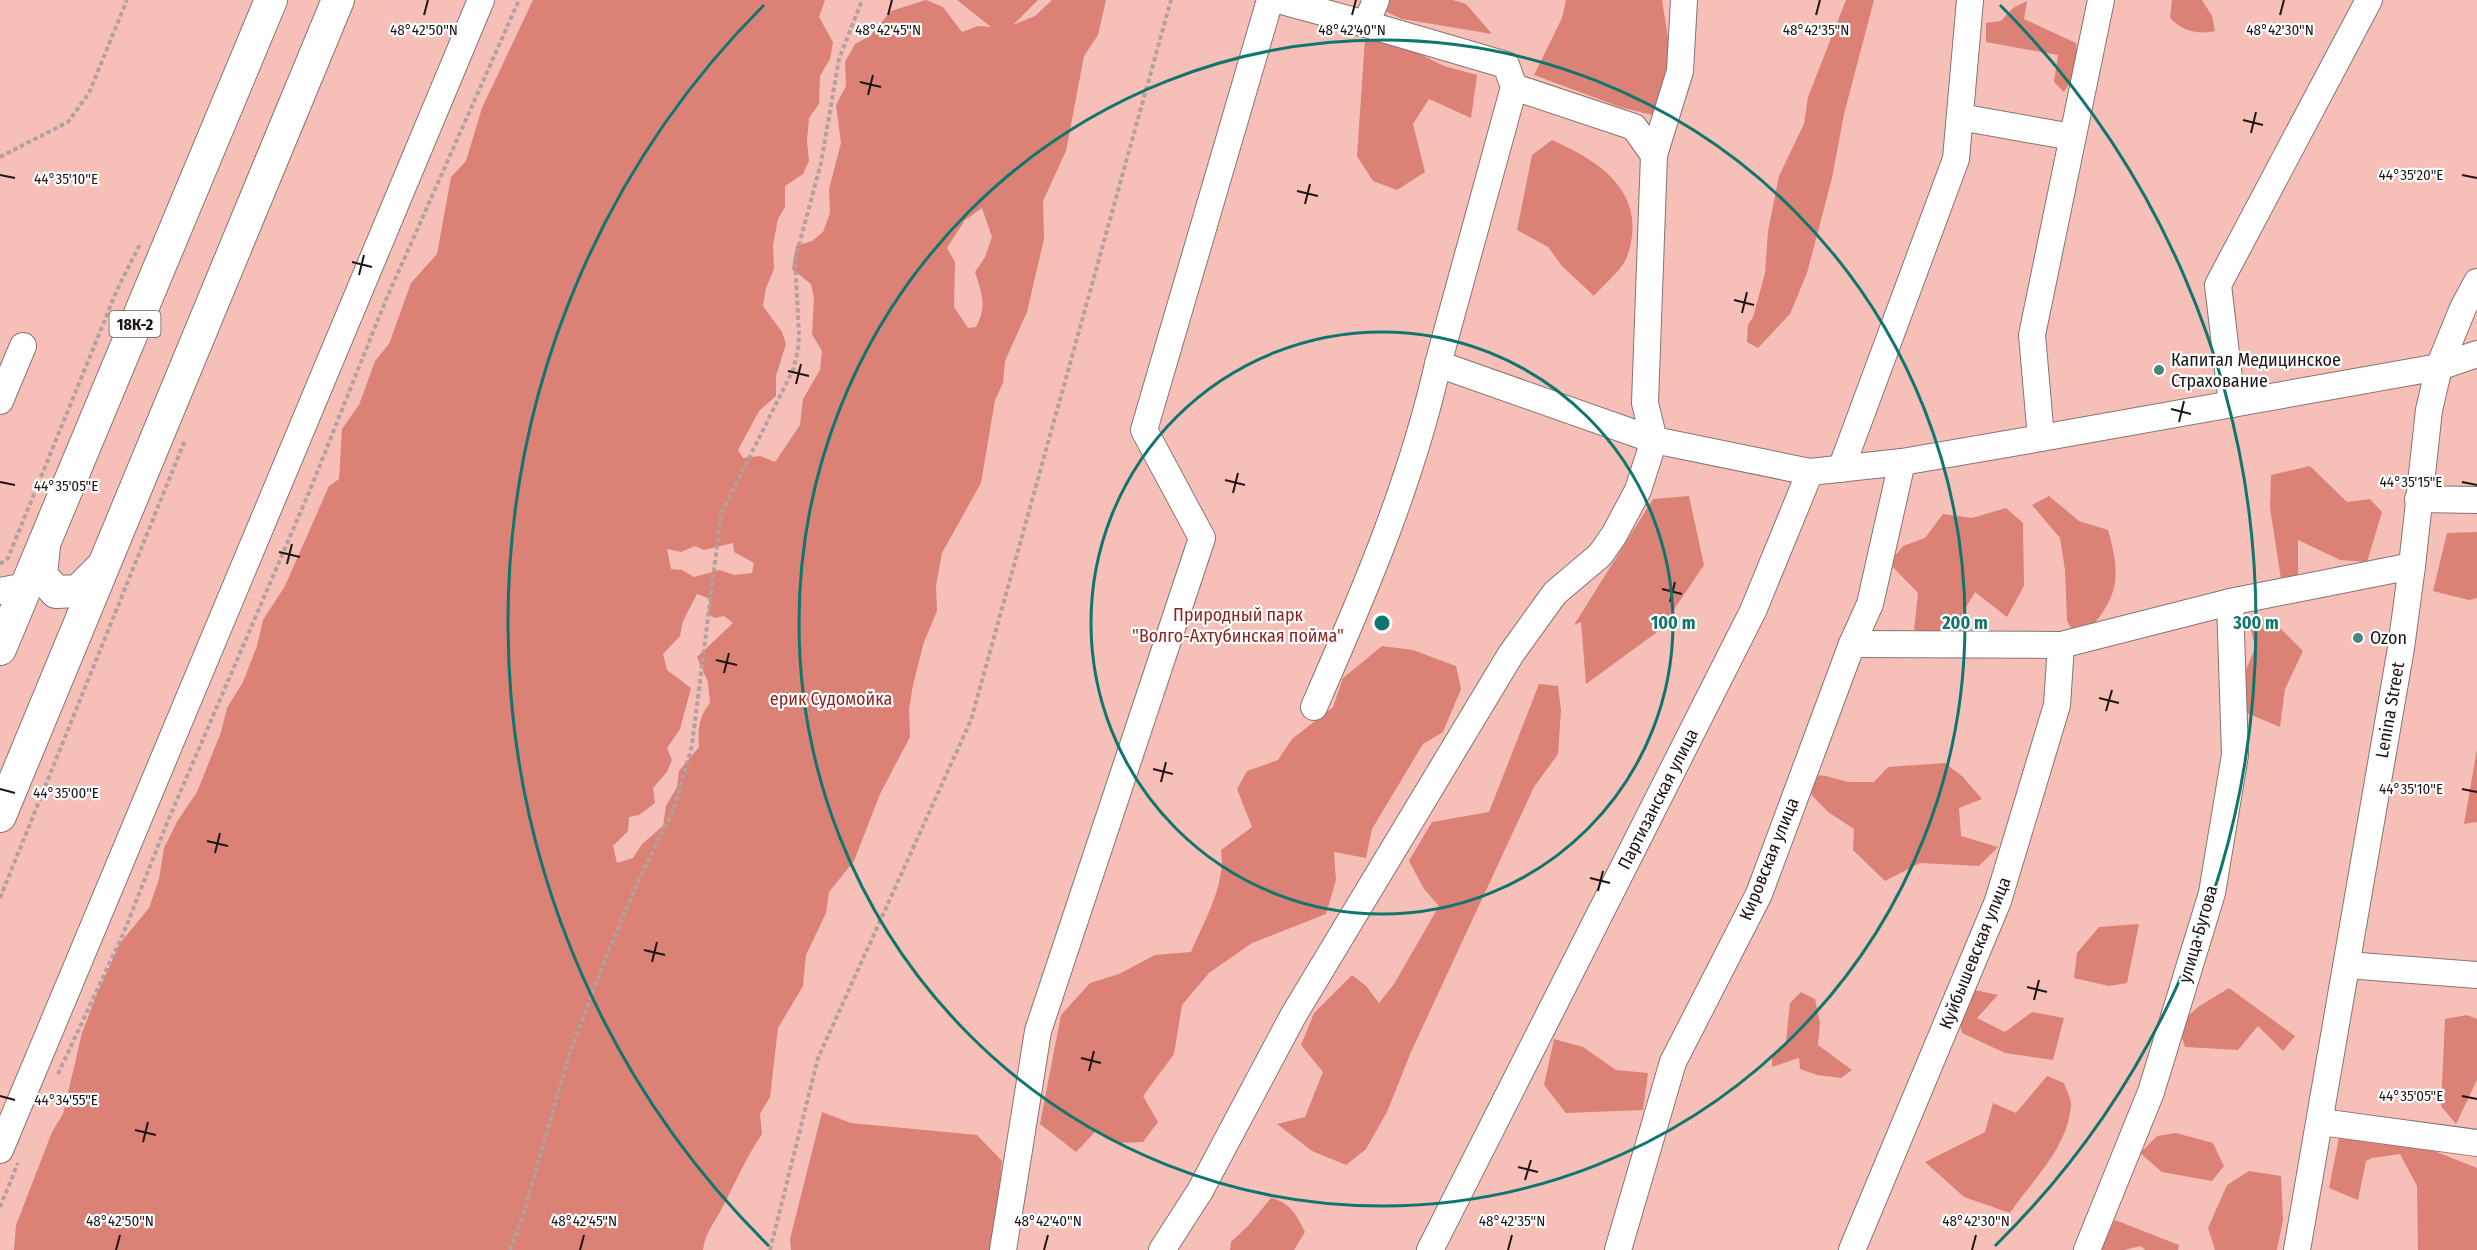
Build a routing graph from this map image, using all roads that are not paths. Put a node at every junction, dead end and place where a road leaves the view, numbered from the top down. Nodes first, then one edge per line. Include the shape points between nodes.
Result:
1 (271, 0) edge
2 (338, 0) edge
3 (481, 0) edge
4 (1270, 0) edge
5 (1278, 0) edge
6 (1376, 0) edge
7 (1684, 0) edge
8 (1970, 0) edge
9 (2101, 0) edge
10 (2369, 0) edge
11 (1366, 24) junction
12 (1514, 87) junction
13 (1960, 117) junction
14 (2072, 137) junction
15 (1654, 154) junction
16 (2477, 282) edge
17 (23, 346) dead end
18 (2477, 354) edge
19 (1438, 364) junction
20 (2439, 367) junction
21 (0, 401) edge
22 (2232, 404) junction
23 (2041, 438) junction
24 (1654, 440) junction
25 (1902, 462) junction
26 (1841, 469) junction
27 (1810, 472) junction
28 (2418, 499) junction
29 (2477, 500) edge
30 (45, 542) junction
31 (103, 565) junction
32 (2412, 567) junction
33 (13, 589) edge
34 (2230, 602) junction
35 (1852, 644) junction
36 (2061, 645) junction
37 (0, 649) edge
38 (1314, 707) dead end
39 (0, 816) edge
40 (2347, 964) junction
41 (2477, 975) edge
42 (2321, 1122) junction
43 (2477, 1143) edge
44 (10, 1155) edge
45 (1003, 1250) edge
46 (1162, 1250) edge
47 (1430, 1250) edge
48 (1618, 1250) edge
49 (1852, 1250) edge
50 (2086, 1250) edge
51 (2297, 1250) edge

1 - 30 main road, 18К-2
2 - 31 main road
3 - 44 street
4 - 45 street via 1144,430 1203,538 1038,1031
5 - 11 street
6 - 11 street
7 - 15 street via 1680,71
8 - 13 street
9 - 14 street
10 - 22 street via 2218,285
11 - 12 street via 1506,65
12 - 15 street via 1634,127
12 - 19 street
13 - 14 street
13 - 26 street via 1956,159
14 - 23 street via 2032,335
15 - 24 street via 1645,403
16 - 20 street, Lenina Street
17 - 21 street
18 - 20 street
19 - 24 street
19 - 38 street via 1423,428 1375,567
20 - 22 street
20 - 28 street, Lenina Street via 2428,410
22 - 23 street
23 - 25 street
24 - 27 street
24 - 46 street via 1638,490 1614,535 1600,555 1555,593 1511,654 1293,1016 1200,1191
25 - 26 street
25 - 35 street, Кировская улица via 1870,604
26 - 27 street
27 - 47 street, Партизанская улица via 1753,611
28 - 29 street
28 - 32 street, Lenina Street
30 - 31 main road via 41,575 56,592 78,591
30 - 33 main road, 18К-2
31 - 39 main road
32 - 34 street
32 - 40 street, Lenina Street
33 - 37 main road, 18К-2
34 - 36 street
34 - 50 street, улица Бугова via 2235,755 2212,893 2151,1092
35 - 36 street
35 - 48 street, Кировская улица via 1759,894 1672,1062
36 - 49 street, Куйбышевская улица via 2057,705 1998,901
40 - 41 street
40 - 42 street, Lenina Street
42 - 43 street
42 - 51 street, Lenina Street

